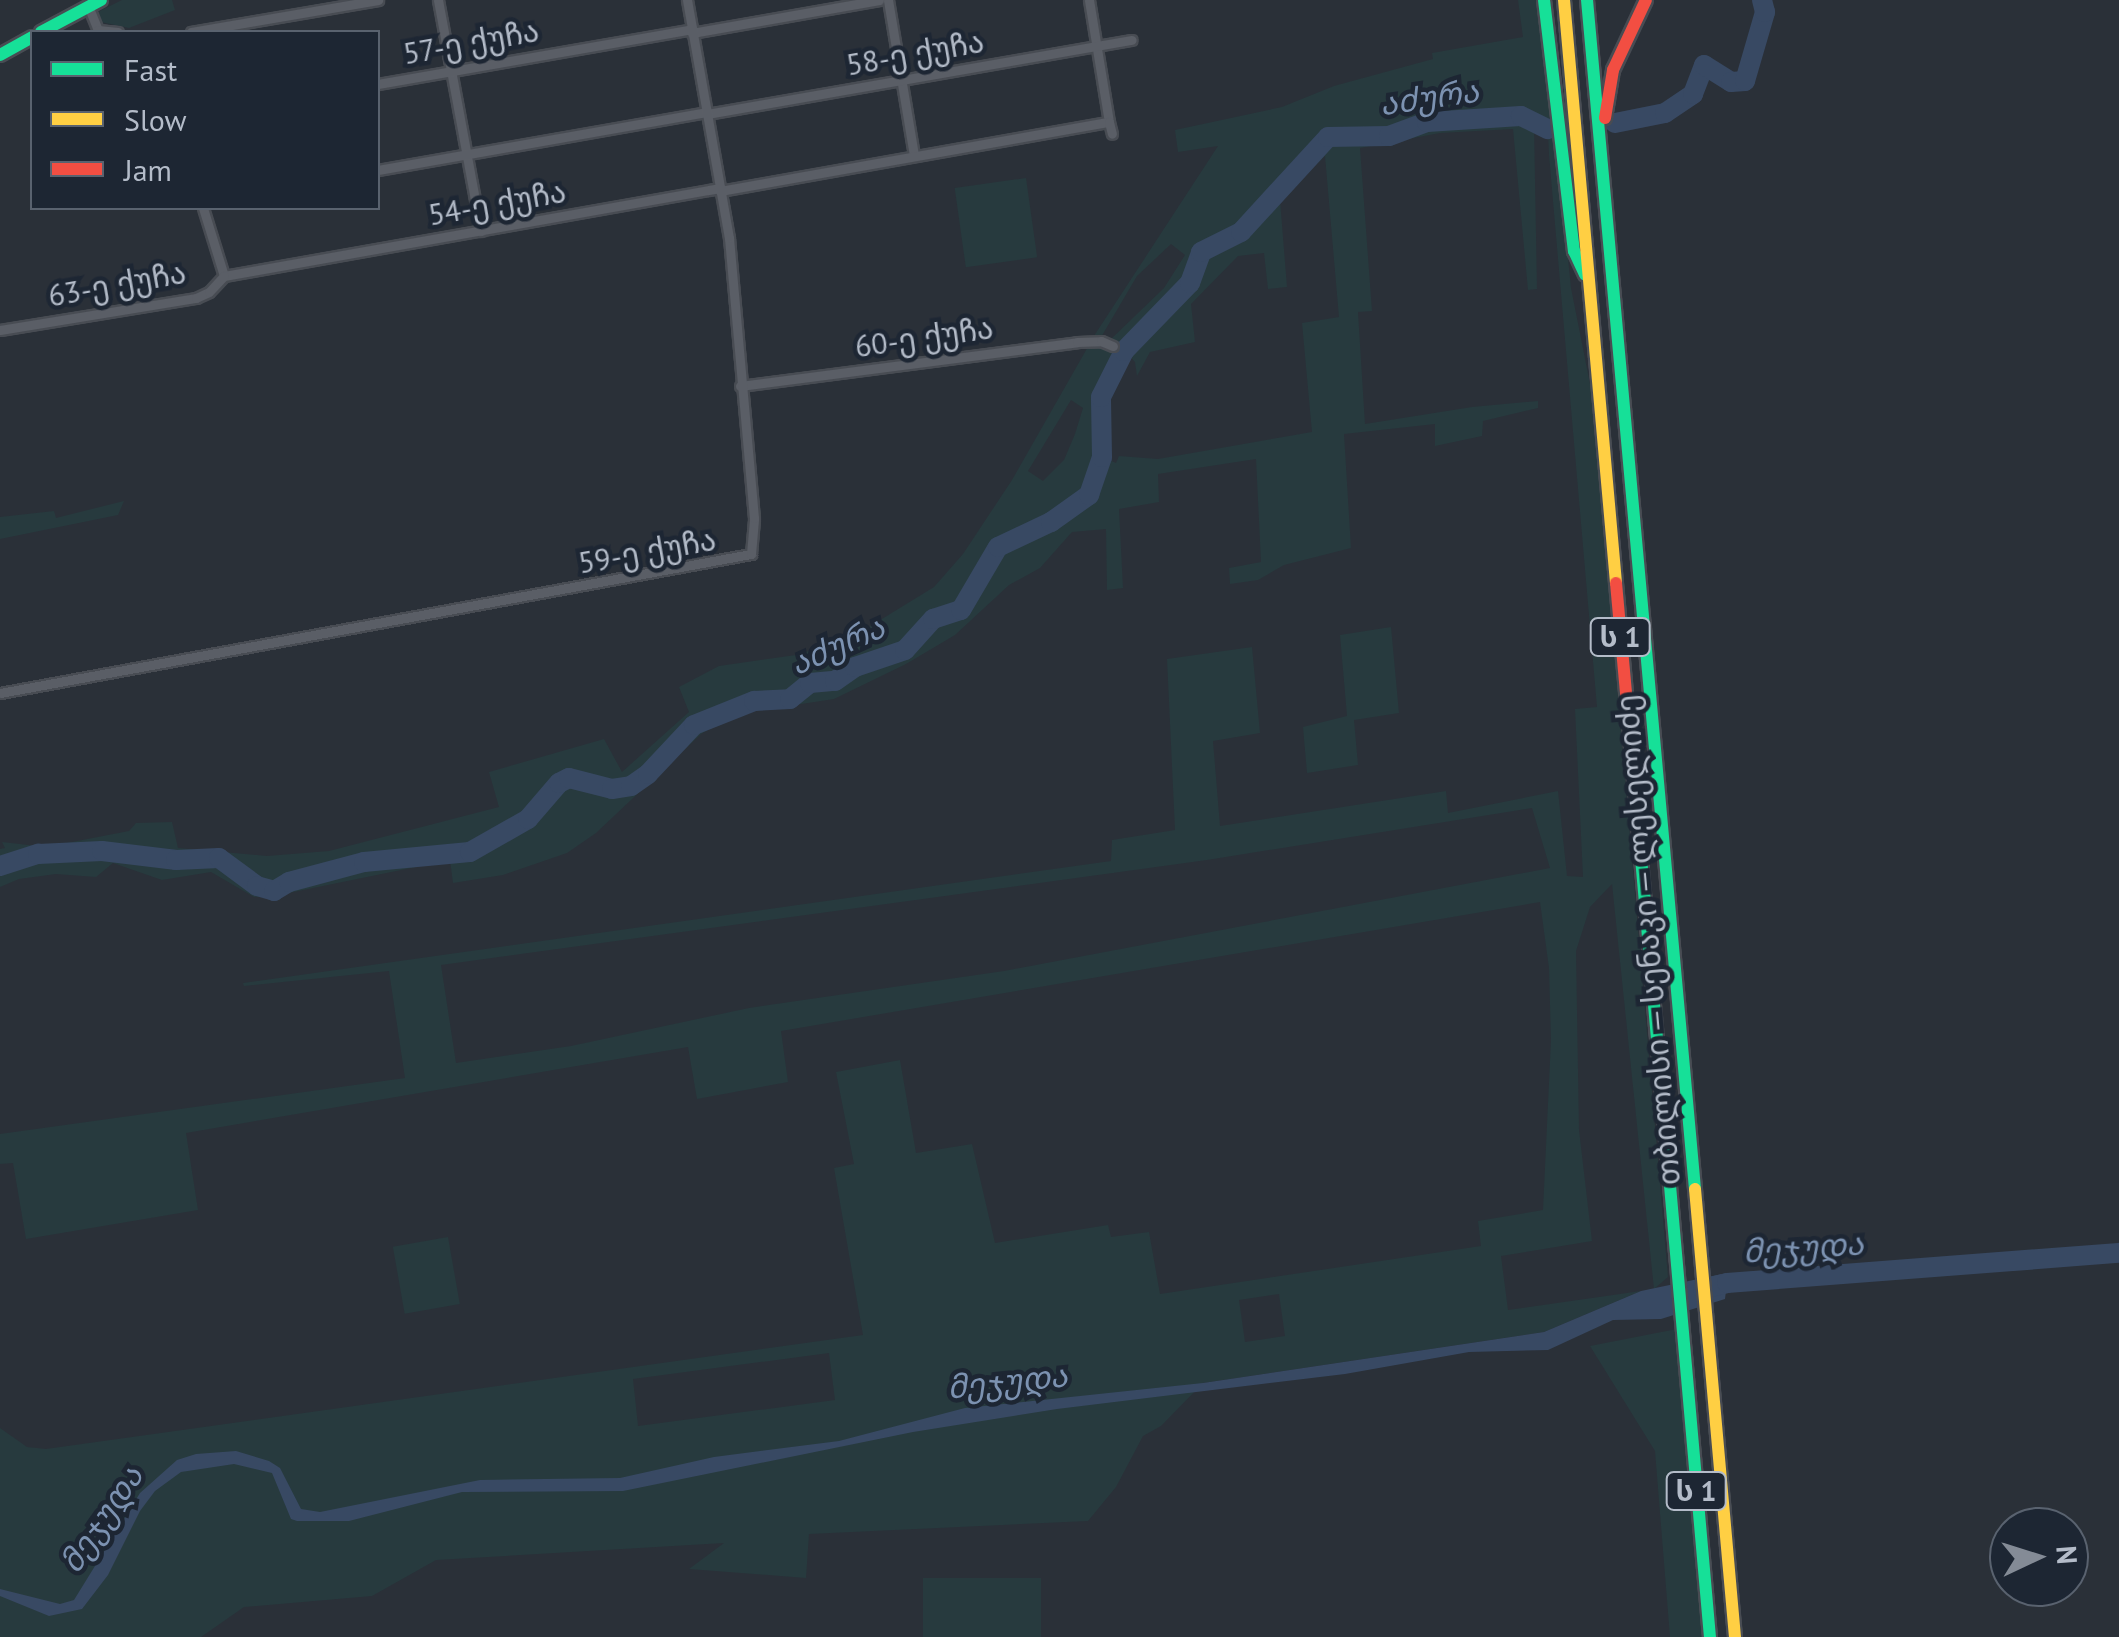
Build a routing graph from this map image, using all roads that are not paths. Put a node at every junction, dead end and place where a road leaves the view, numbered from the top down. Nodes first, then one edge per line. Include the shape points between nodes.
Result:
1 (378, 0) edge
2 (438, 0) edge
3 (687, 0) edge
4 (879, 0) edge
5 (888, 0) edge
6 (1088, 0) edge
7 (1544, 0) edge
8 (1564, 0) edge
9 (1586, 0) edge
10 (1646, 0) edge
11 (95, 4) edge
12 (45, 30) edge
13 (98, 30) edge
14 (203, 30) edge
15 (692, 31) junction
16 (30, 38) edge
17 (1132, 40) dead end
18 (1096, 46) junction
19 (0, 55) edge
20 (451, 72) junction
21 (901, 80) junction
22 (380, 84) edge
23 (707, 113) junction
24 (1109, 122) junction
25 (1112, 134) dead end
26 (1600, 138) junction
27 (466, 154) junction
28 (914, 156) junction
29 (380, 170) edge
30 (720, 190) junction
31 (204, 210) edge
32 (481, 231) junction
33 (224, 276) junction
34 (1591, 288) junction
35 (0, 330) edge
36 (1113, 346) dead end
37 (740, 386) junction
38 (0, 693) edge
39 (1710, 1637) edge
40 (1735, 1637) edge

1 - 14 street
2 - 20 street
3 - 15 street, 59-ე ქუჩა
4 - 15 street, 57-ე ქუჩა
5 - 21 street
6 - 18 street
7 - 34 main road via 1574,251
8 - 34 main road, თბილისი — სენაკი — ლესელიძე / ს 1
9 - 26 main road, თბილისი — სენაკი — ლესელიძე / ს 1
10 - 26 main road via 1613,70
11 - 12 main road
11 - 13 street
15 - 20 street, 57-ე ქუჩა
15 - 23 street, 59-ე ქუჩა
16 - 19 main road
17 - 18 street, 58-ე ქუჩა
18 - 21 street, 58-ე ქუჩა
18 - 24 street
20 - 22 street, 57-ე ქუჩა
20 - 27 street
21 - 23 street, 58-ე ქუჩა
21 - 28 street
23 - 27 street, 58-ე ქუჩა
23 - 30 street, 59-ე ქუჩა
24 - 25 street
24 - 28 street, 54-ე ქუჩა
26 - 40 main road, თბილისი — სენაკი — ლესელიძე / ს 1
27 - 29 street, 58-ე ქუჩა
27 - 32 street
28 - 30 street, 54-ე ქუჩა
30 - 32 street, 54-ე ქუჩა
30 - 37 street, 59-ე ქუჩა
31 - 33 street, 63-ე ქუჩა
32 - 33 street, 54-ე ქუჩა
33 - 35 street, 63-ე ქუჩა via 196,298
34 - 39 main road, თბილისი — სენაკი — ლესელიძე / ს 1
36 - 37 street, 60-ე ქუჩა via 1077,342
37 - 38 street, 59-ე ქუჩა via 754,518 745,558

